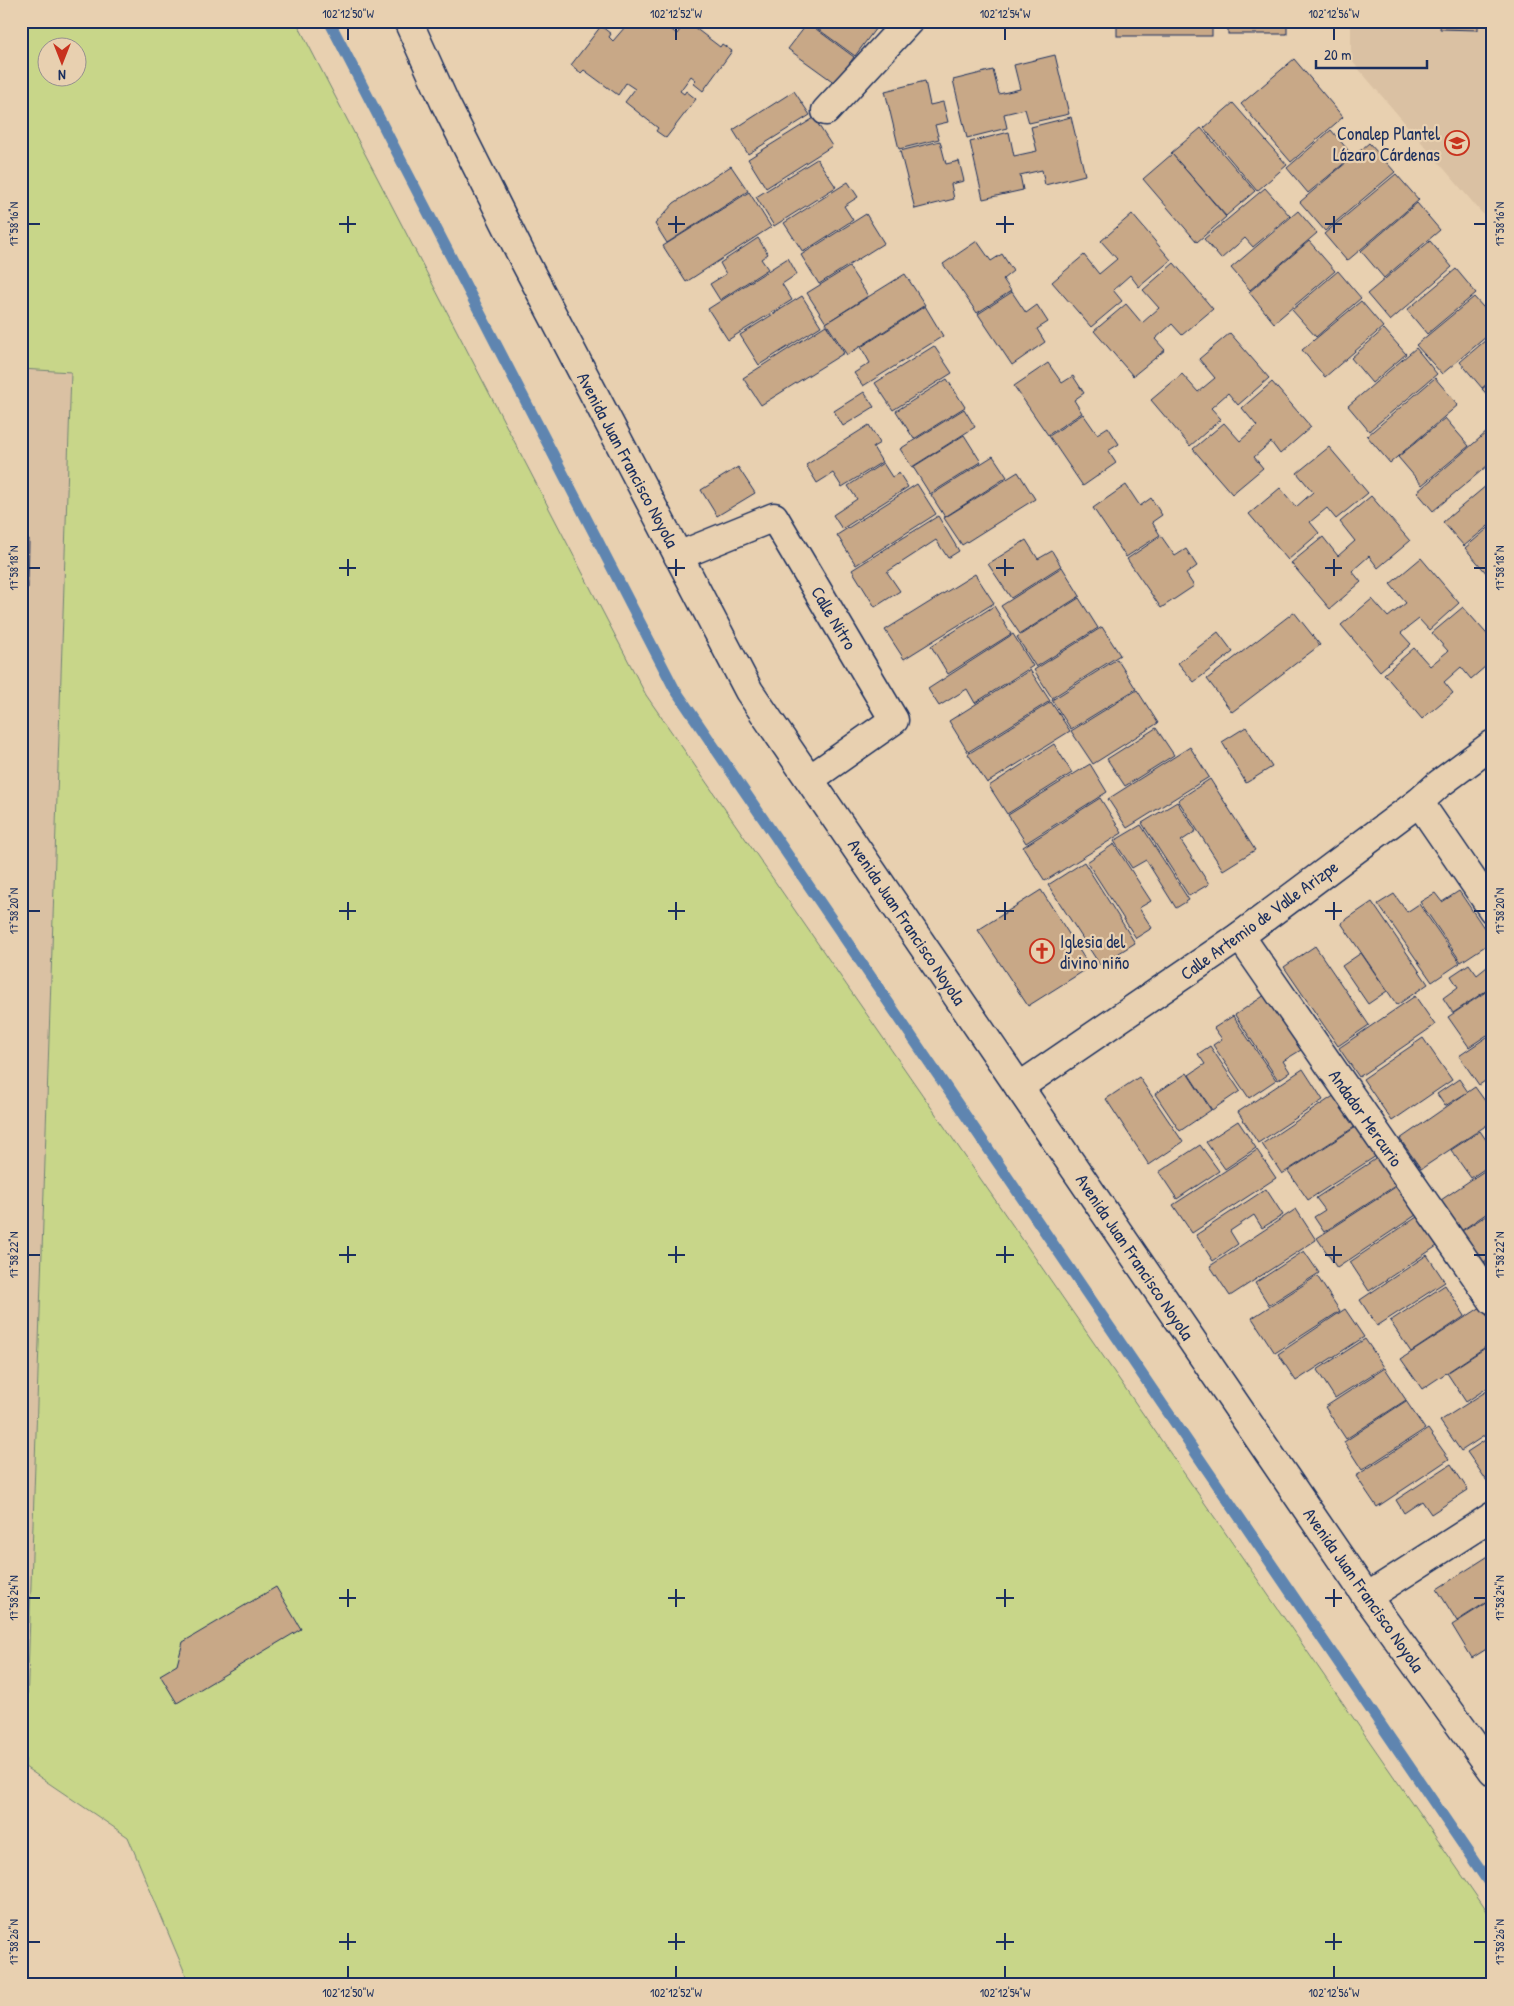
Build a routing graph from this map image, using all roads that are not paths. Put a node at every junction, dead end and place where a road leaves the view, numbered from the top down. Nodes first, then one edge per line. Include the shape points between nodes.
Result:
1 (408, 21) edge
2 (909, 21) edge
3 (826, 111) dead end
4 (678, 556) junction
5 (1493, 744) edge
6 (810, 779) junction
7 (1419, 802) junction
8 (1493, 910) edge
9 (1240, 936) junction
10 (1019, 1087) junction
11 (1493, 1301) edge
12 (1493, 1516) edge
13 (1367, 1597) junction
14 (1493, 1771) edge

1 - 4 street, Avenida Juan Francisco Noyola via 520,253
2 - 3 street
4 - 6 street, Avenida Juan Francisco Noyola via 750,691
4 - 6 street, Calle Nitro via 774,517 841,630 894,720
5 - 7 street, Calle Artemio de Valle Arizpe
6 - 10 street, Avenida Juan Francisco Noyola
7 - 8 street
7 - 9 street, Calle Artemio de Valle Arizpe
9 - 10 street, Calle Artemio de Valle Arizpe
9 - 11 street, Andador Mercurio
10 - 13 street, Avenida Juan Francisco Noyola
12 - 13 street
13 - 14 street, Avenida Juan Francisco Noyola

